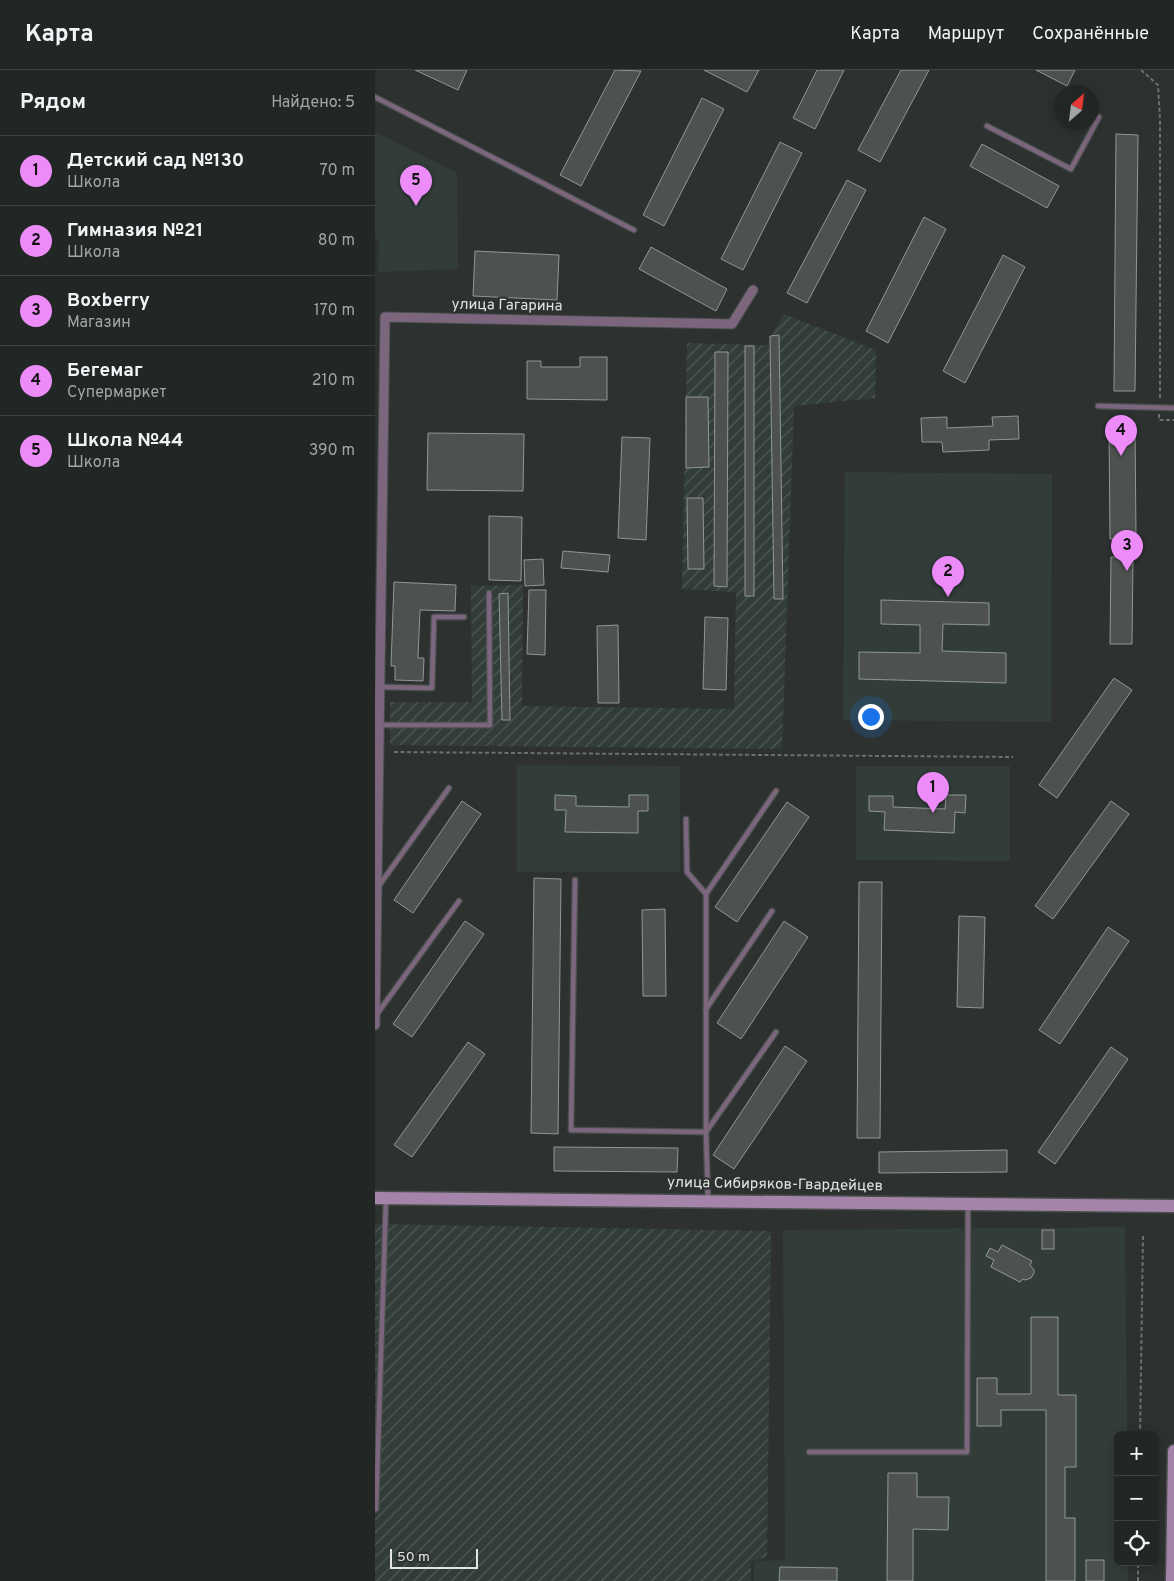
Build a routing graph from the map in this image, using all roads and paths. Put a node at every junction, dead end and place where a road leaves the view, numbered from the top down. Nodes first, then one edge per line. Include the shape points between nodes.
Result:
1 (1141, 70) edge
2 (375, 97) edge
3 (987, 126) dead end
4 (1092, 130) edge
5 (634, 230) dead end
6 (753, 290) dead end
7 (1098, 406) dead end
8 (1160, 408) junction
9 (1174, 408) edge
10 (1174, 420) edge
11 (379, 453) edge
12 (489, 592) dead end
13 (464, 617) dead end
14 (380, 687) junction
15 (380, 725) junction
16 (394, 752) dead end
17 (1013, 757) dead end
18 (449, 788) dead end
19 (776, 791) dead end
20 (686, 819) dead end
21 (575, 880) dead end
22 (377, 888) junction
23 (706, 894) junction
24 (459, 901) dead end
25 (772, 911) dead end
26 (706, 1010) junction
27 (375, 1017) edge
28 (375, 1025) edge
29 (776, 1032) dead end
30 (706, 1132) junction
31 (380, 1198) edge
32 (708, 1201) junction
33 (968, 1203) junction
34 (1174, 1206) edge
35 (1143, 1235) dead end
36 (1140, 1431) edge
37 (1174, 1451) edge
38 (809, 1452) dead end
39 (377, 1509) dead end
40 (1138, 1566) edge
41 (1138, 1581) edge
42 (1172, 1581) edge

1 - 8 path via 1158,85 1161,120
2 - 5 lane
3 - 4 lane via 1071,169
6 - 11 street, улица Гагарина via 732,324 385,317
7 - 8 lane
8 - 9 lane
8 - 10 path via 1159,420
11 - 14 street
12 - 15 lane via 490,725
13 - 14 lane via 433,617 432,688
14 - 15 street
15 - 22 street
16 - 17 path
18 - 22 lane
19 - 23 lane
20 - 23 lane via 687,872
21 - 30 lane via 571,1130
22 - 27 street
23 - 26 lane
24 - 27 lane
25 - 26 lane
26 - 30 lane
27 - 28 street
29 - 30 lane
30 - 32 lane
31 - 32 street, улица Сибиряков-Гвардейцев
31 - 39 lane
32 - 33 street, улица Сибиряков-Гвардейцев
33 - 34 street, улица Сибиряков-Гвардейцев
33 - 38 lane via 967,1452
35 - 36 path
37 - 42 street
40 - 41 path

